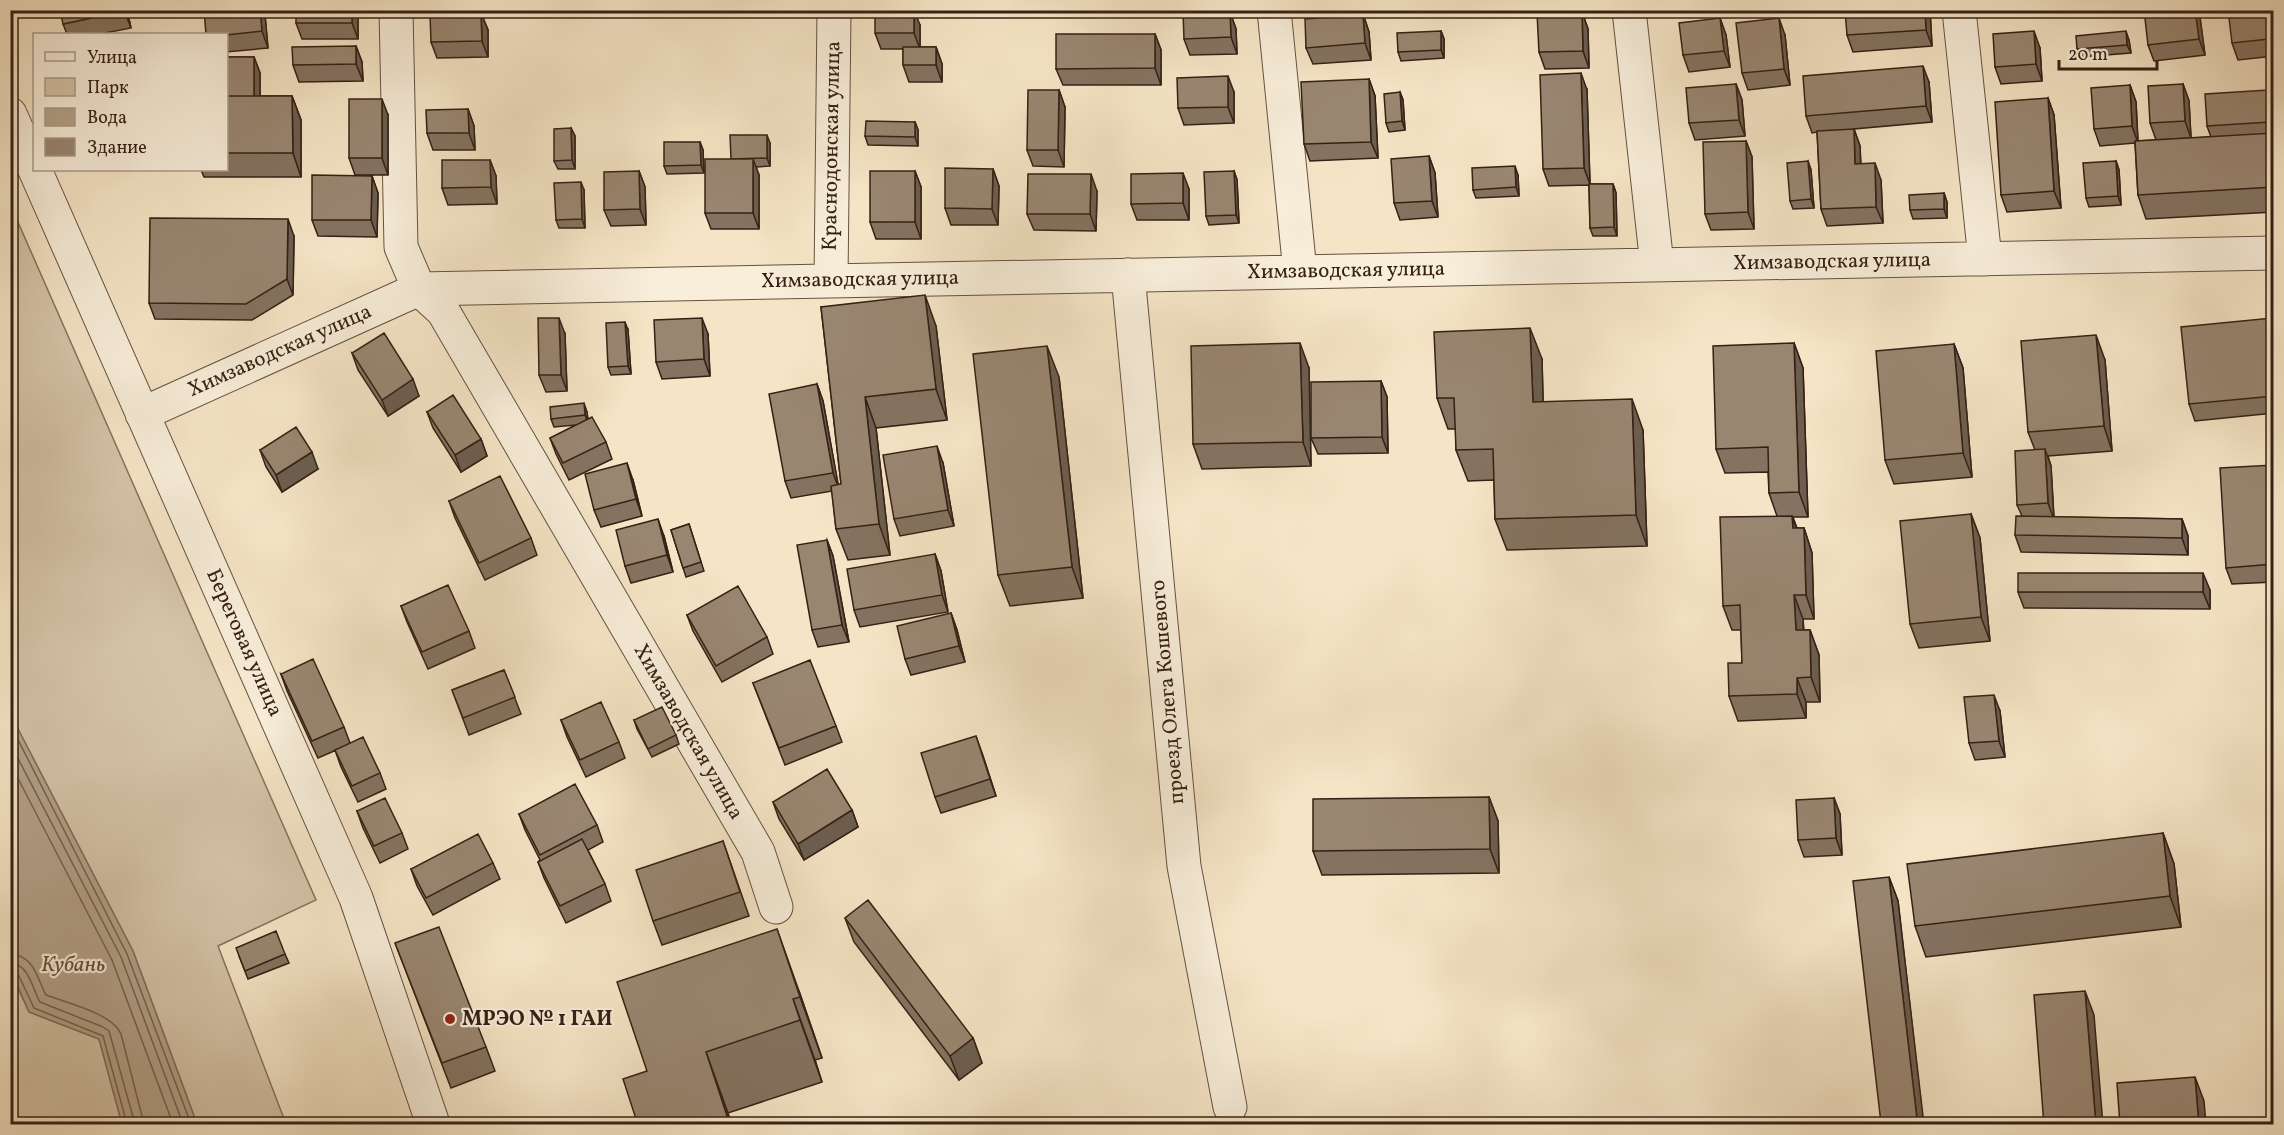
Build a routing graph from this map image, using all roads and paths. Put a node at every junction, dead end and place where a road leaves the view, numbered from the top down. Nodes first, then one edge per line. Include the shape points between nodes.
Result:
1 (396, 10) edge
2 (834, 10) edge
3 (1274, 10) edge
4 (1629, 10) edge
5 (1959, 10) edge
6 (10, 114) edge
7 (33, 165) edge
8 (36, 171) edge
9 (2274, 253) edge
10 (1985, 259) junction
11 (1657, 265) junction
12 (1300, 272) junction
13 (1128, 275) junction
14 (831, 281) junction
15 (419, 289) junction
16 (142, 414) junction
17 (776, 907) dead end
18 (1230, 1107) dead end
19 (433, 1125) edge

1 - 15 street via 401,247
2 - 14 street, Краснодонская улица
3 - 12 street
4 - 11 street
5 - 10 street
6 - 7 street, Береговая улица
8 - 16 street, Береговая улица
9 - 10 street, Химзаводская улица
10 - 11 street, Химзаводская улица
11 - 12 street, Химзаводская улица
12 - 13 street, Химзаводская улица
13 - 14 street, Химзаводская улица
13 - 18 street, проезд Олега Кошевого via 1184,866
14 - 15 street, Химзаводская улица
15 - 16 street, Химзаводская улица
15 - 17 street, Химзаводская улица via 443,311 758,852
16 - 19 street, Береговая улица via 356,898

